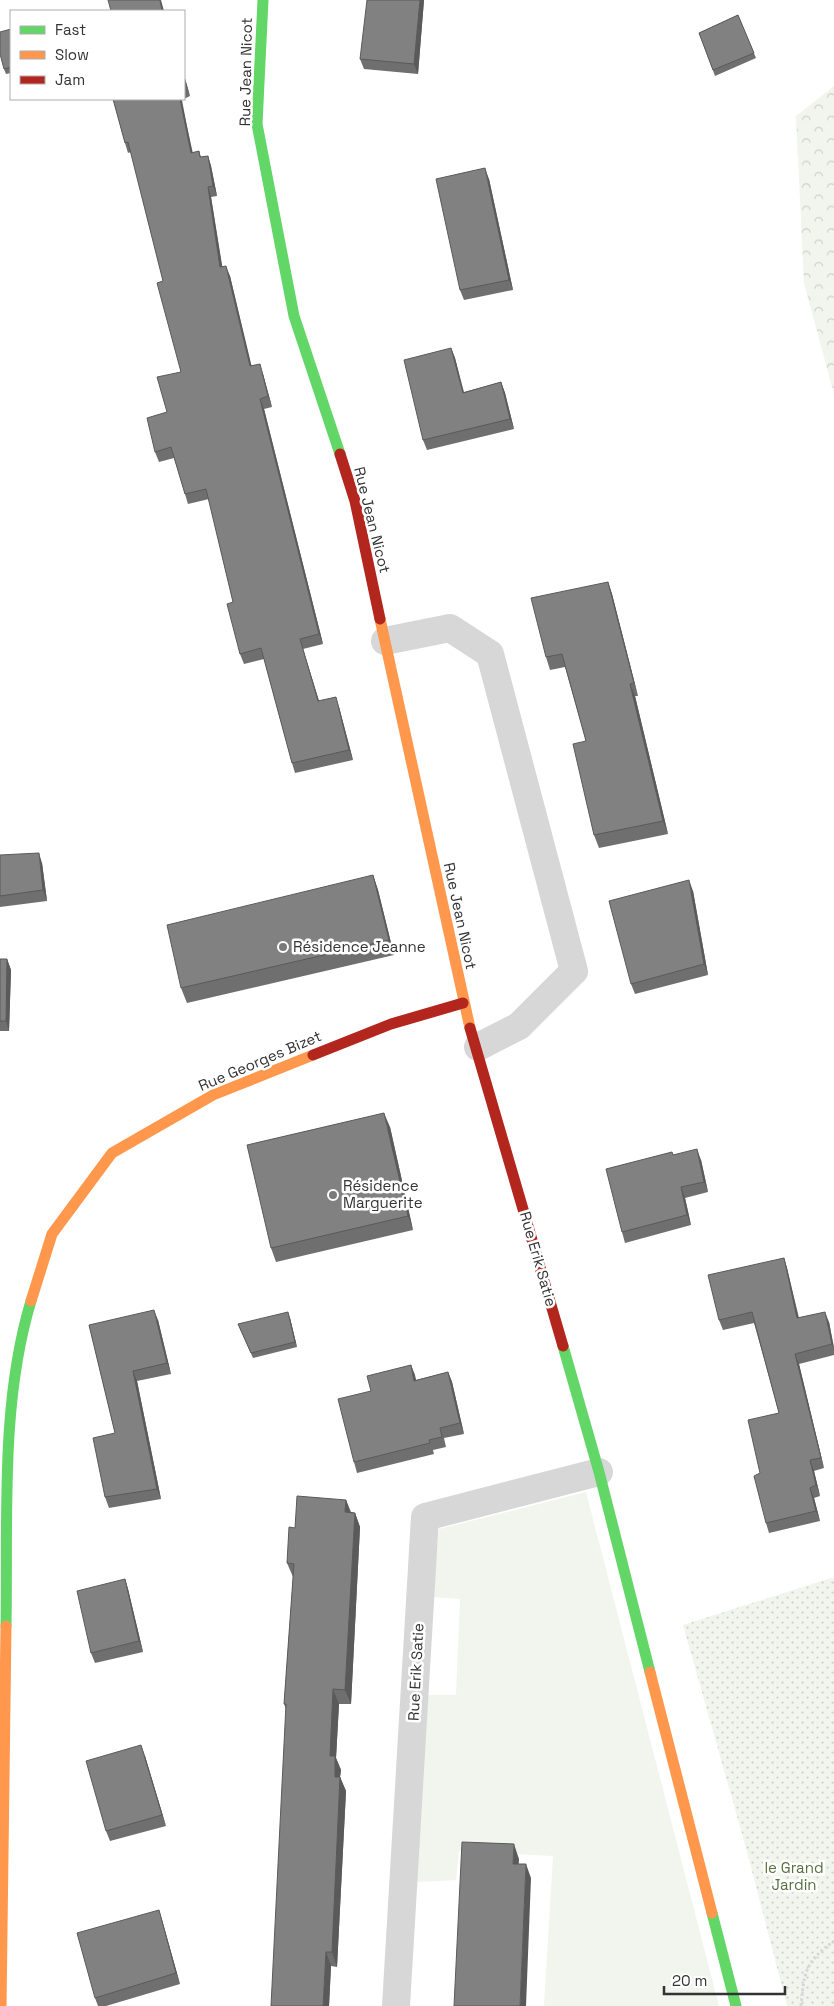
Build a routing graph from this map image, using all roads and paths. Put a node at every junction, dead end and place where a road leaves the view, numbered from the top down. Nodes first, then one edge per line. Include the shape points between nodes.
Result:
1 (263, 0) edge
2 (385, 641) junction
3 (464, 1003) junction
4 (478, 1047) junction
5 (4, 1421) edge
6 (599, 1472) junction
7 (2, 1809) edge
8 (834, 1940) edge
9 (829, 1944) junction
10 (834, 1949) edge
11 (1, 2006) edge
12 (396, 2006) edge
13 (736, 2006) edge
14 (801, 2006) edge

1 - 2 street, Rue Jean Nicot via 257,124 294,316 355,501
2 - 3 street, Rue Jean Nicot
2 - 4 street via 450,628 490,654 574,971 520,1026
3 - 4 street, Rue Jean Nicot
3 - 5 street, Rue Georges Bizet via 391,1024 213,1094 112,1153 52,1234 24,1323
4 - 6 street, Rue Erik Satie
5 - 7 street, Rue Georges Bizet
6 - 12 street, Rue Erik Satie via 425,1516
6 - 13 street, Rue Erik Satie
7 - 11 street, Rue Georges Bizet
8 - 9 path
9 - 10 path
9 - 14 path via 804,1971

